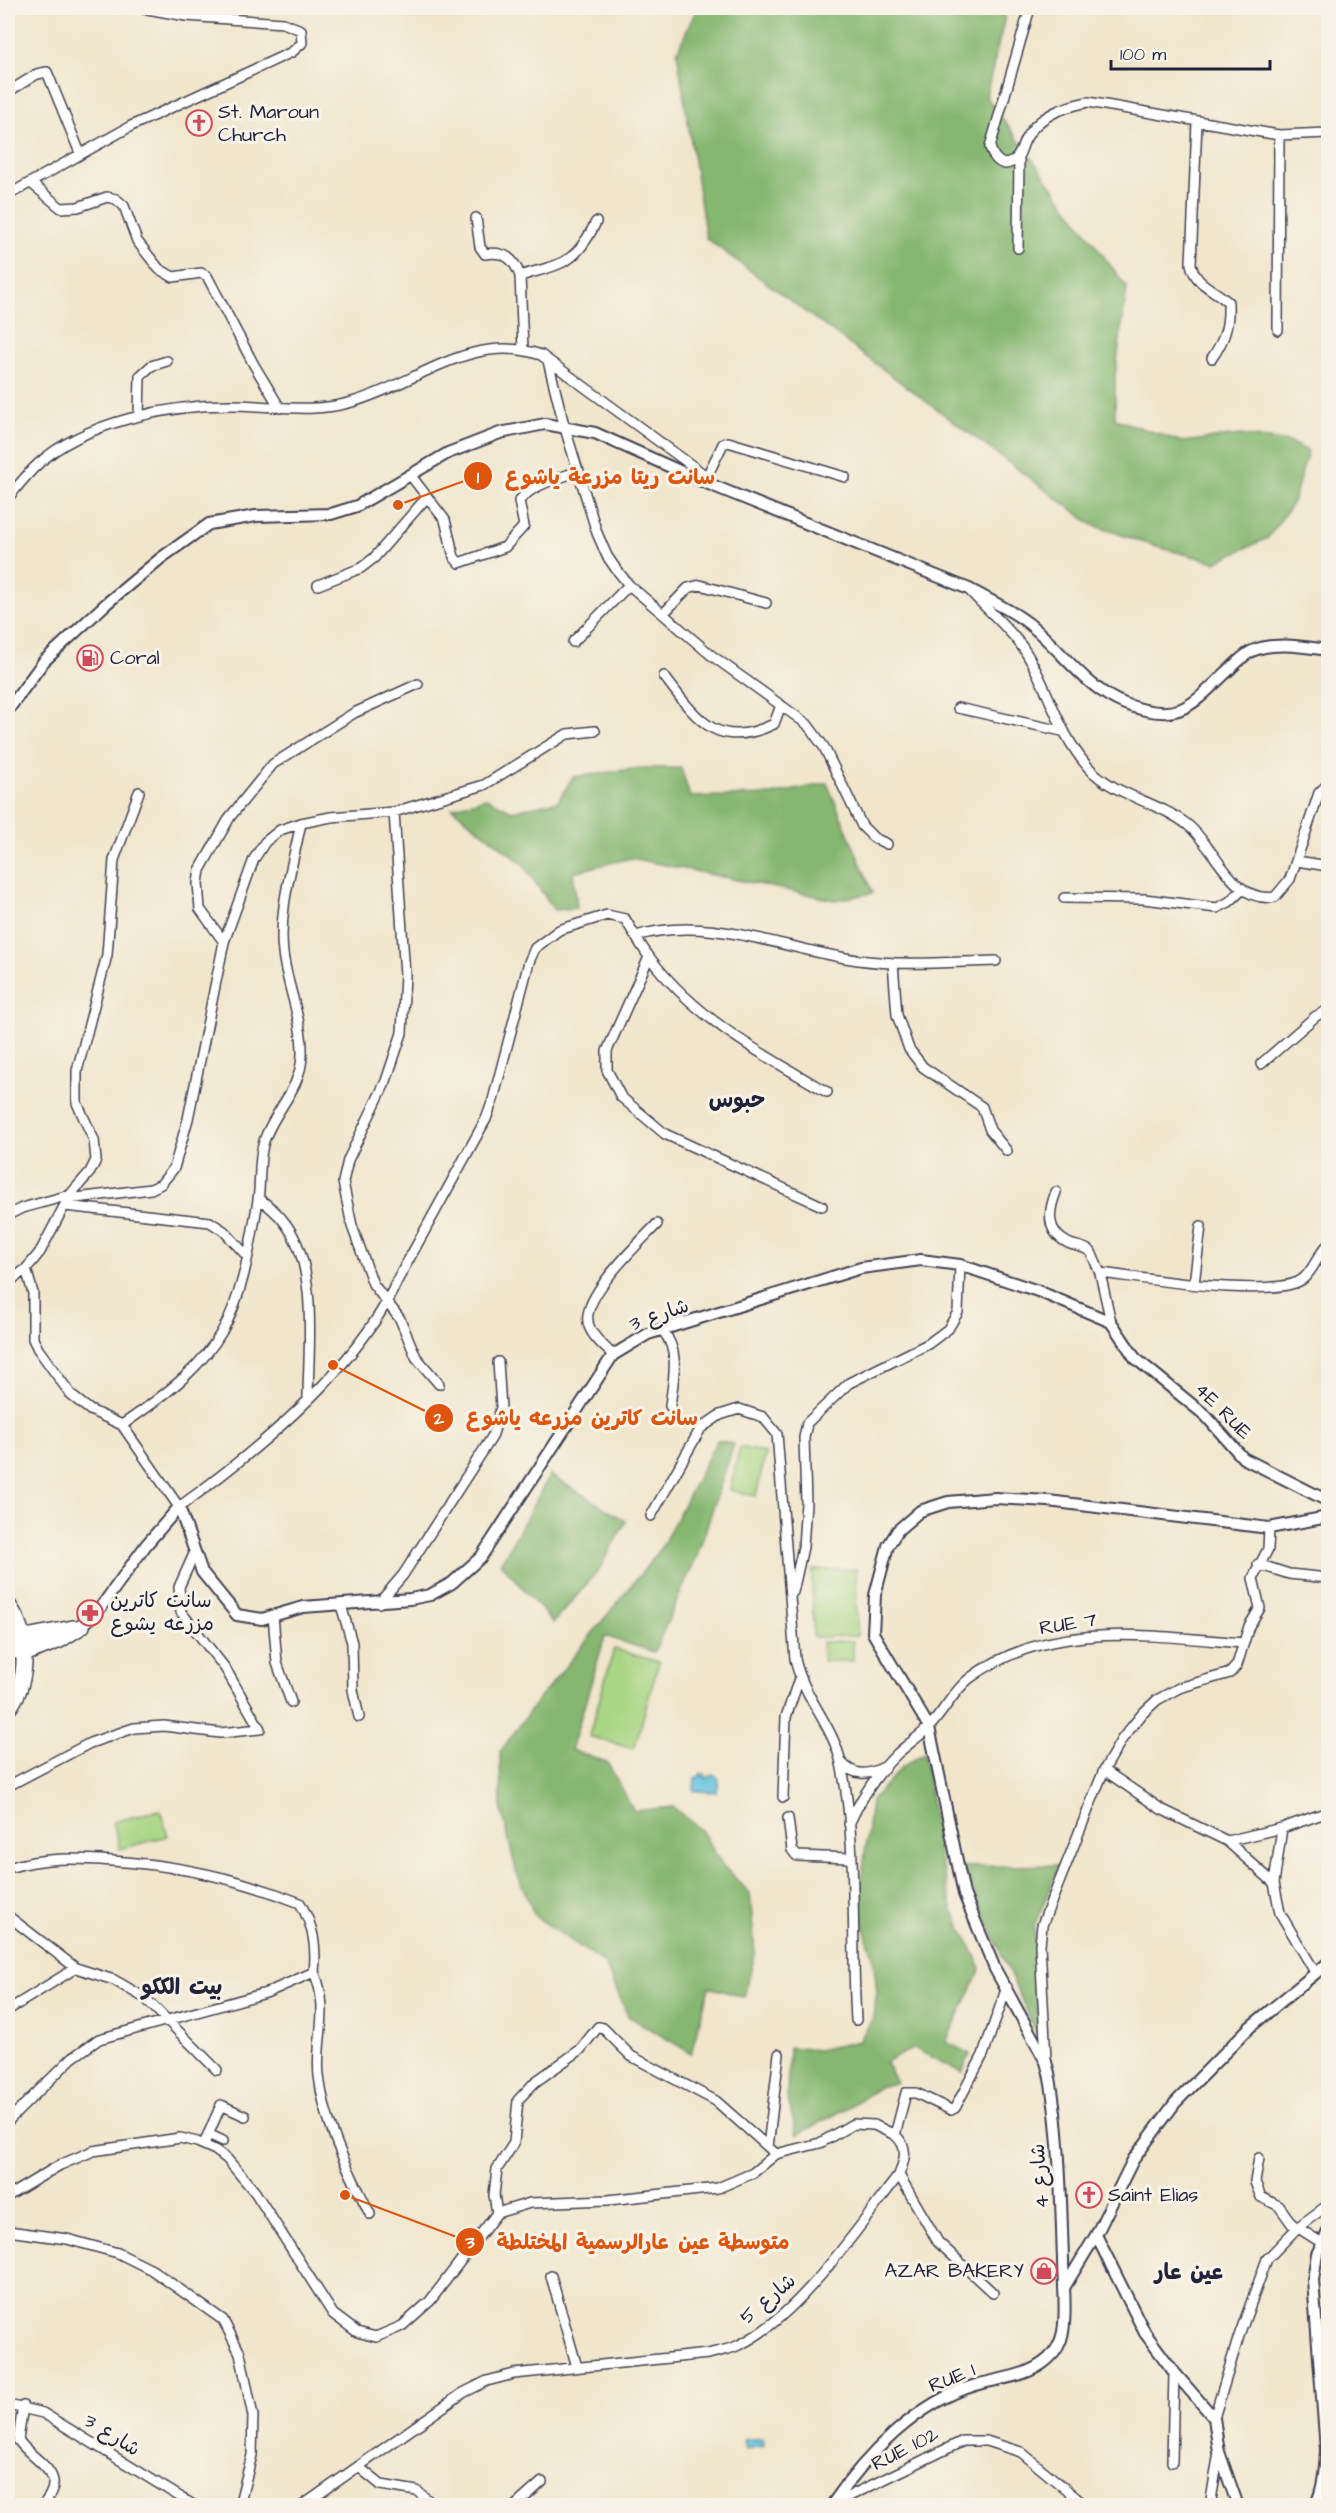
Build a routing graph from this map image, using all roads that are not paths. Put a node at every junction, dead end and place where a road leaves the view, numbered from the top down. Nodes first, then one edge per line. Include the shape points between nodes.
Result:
1 (142, 8) edge
2 (1030, 8) edge
3 (1329, 32) edge
4 (1329, 36) edge
5 (8, 92) edge
6 (1197, 122) junction
7 (1329, 133) edge
8 (1279, 135) junction
9 (80, 153) junction
10 (1019, 156) junction
11 (31, 183) junction
12 (8, 194) edge
13 (476, 218) dead end
14 (596, 222) dead end
15 (1018, 248) dead end
16 (520, 276) junction
17 (1278, 330) dead end
18 (523, 349) junction
19 (1212, 358) dead end
20 (167, 361) dead end
21 (548, 361) junction
22 (280, 408) junction
23 (139, 416) junction
24 (564, 425) junction
25 (579, 471) junction
26 (411, 476) junction
27 (845, 477) dead end
28 (705, 479) junction
29 (427, 497) junction
30 (8, 498) edge
31 (318, 585) dead end
32 (630, 585) junction
33 (969, 589) junction
34 (766, 603) dead end
35 (663, 614) junction
36 (573, 642) dead end
37 (1329, 650) edge
38 (664, 676) dead end
39 (418, 684) dead end
40 (781, 705) junction
41 (958, 708) dead end
42 (8, 710) edge
43 (595, 731) dead end
44 (1062, 731) junction
45 (1329, 784) edge
46 (140, 792) dead end
47 (394, 812) junction
48 (301, 823) junction
49 (887, 844) dead end
50 (1297, 861) junction
51 (1329, 866) edge
52 (1242, 890) junction
53 (1064, 898) dead end
54 (636, 936) junction
55 (224, 942) junction
56 (649, 957) junction
57 (996, 961) dead end
58 (893, 963) junction
59 (1329, 1010) edge
60 (1261, 1064) dead end
61 (827, 1092) dead end
62 (1007, 1151) dead end
63 (1056, 1191) dead end
64 (258, 1197) junction
65 (68, 1200) junction
66 (822, 1206) dead end
67 (8, 1215) edge
68 (657, 1224) dead end
69 (1201, 1226) dead end
70 (1329, 1245) edge
71 (247, 1256) junction
72 (960, 1265) junction
73 (26, 1269) junction
74 (1100, 1273) junction
75 (8, 1283) edge
76 (1194, 1284) junction
77 (387, 1302) junction
78 (1111, 1322) junction
79 (663, 1331) junction
80 (613, 1355) junction
81 (498, 1362) dead end
82 (439, 1384) dead end
83 (308, 1400) junction
84 (670, 1406) dead end
85 (122, 1425) junction
86 (1329, 1502) edge
87 (179, 1507) junction
88 (651, 1516) dead end
89 (1329, 1517) edge
90 (1269, 1528) junction
91 (195, 1554) junction
92 (1258, 1564) junction
93 (1329, 1578) edge
94 (791, 1600) junction
95 (379, 1603) junction
96 (8, 1605) edge
97 (341, 1605) junction
98 (273, 1615) junction
99 (82, 1626) junction
100 (22, 1636) junction
101 (1243, 1643) junction
102 (8, 1645) edge
103 (24, 1654) junction
104 (799, 1679) junction
105 (291, 1702) dead end
106 (8, 1709) edge
107 (359, 1717) dead end
108 (929, 1727) junction
109 (841, 1762) junction
110 (887, 1765) junction
111 (1104, 1770) junction
112 (8, 1786) edge
113 (783, 1797) dead end
114 (1329, 1812) edge
115 (788, 1818) dead end
116 (848, 1826) junction
117 (1282, 1828) junction
118 (1227, 1841) junction
119 (850, 1858) junction
120 (8, 1868) edge
121 (1274, 1883) junction
122 (8, 1916) edge
123 (1328, 1966) edge
124 (76, 1968) junction
125 (314, 1972) junction
126 (1315, 1972) junction
127 (1007, 1987) junction
128 (8, 2010) edge
129 (856, 2020) dead end
130 (167, 2022) junction
131 (779, 2054) dead end
132 (1046, 2062) junction
133 (217, 2070) dead end
134 (8, 2105) edge
135 (17, 2112) junction
136 (245, 2116) dead end
137 (8, 2121) edge
138 (208, 2134) junction
139 (895, 2135) junction
140 (223, 2141) dead end
141 (204, 2144) junction
142 (768, 2147) junction
143 (776, 2154) junction
144 (1259, 2158) dead end
145 (899, 2175) junction
146 (8, 2196) edge
147 (1329, 2205) edge
148 (496, 2213) junction
149 (370, 2214) dead end
150 (1298, 2227) junction
151 (8, 2231) edge
152 (1329, 2232) edge
153 (1096, 2235) junction
154 (1322, 2243) junction
155 (551, 2276) dead end
156 (1064, 2288) junction
157 (993, 2293) dead end
158 (577, 2367) junction
159 (1174, 2372) junction
160 (8, 2405) edge
161 (22, 2406) junction
162 (1215, 2418) junction
163 (1219, 2452) junction
164 (1172, 2462) dead end
165 (360, 2468) junction
166 (542, 2482) dead end
167 (42, 2505) edge
168 (195, 2505) edge
169 (239, 2505) edge
170 (302, 2505) edge
171 (435, 2505) edge
172 (514, 2505) edge
173 (831, 2505) edge
174 (1086, 2505) edge
175 (1210, 2505) edge
176 (1238, 2505) edge
177 (1315, 2505) edge

1 - 9 street via 186,16 283,23 301,30 302,43 292,52
2 - 10 street via 990,147 993,157 1001,163 1011,163
3 - 4 street
5 - 9 street via 47,72
6 - 8 street
6 - 10 street via 1088,102 1061,108 1046,117 1030,132
6 - 19 street via 1193,276 1228,302 1228,329
7 - 8 street
8 - 17 street
9 - 11 street
10 - 15 street
11 - 12 street
11 - 22 street via 61,208 107,197 116,199 124,206 137,241 159,269 172,277 201,273 207,276
13 - 16 street via 480,247 485,254 499,252 516,263
14 - 16 street via 581,250 562,263
16 - 18 street
18 - 21 street
18 - 22 street via 487,349 459,356 352,402
20 - 23 street via 151,366 140,376
21 - 24 street
21 - 28 street
22 - 23 street via 230,405
23 - 30 street via 69,442 38,464
24 - 25 street
24 - 26 street via 545,424 500,433 448,453
24 - 28 street via 595,432
25 - 29 street via 521,497 524,526 505,548 459,563 445,520
25 - 32 street via 607,556
26 - 29 street
26 - 42 street via 357,507 331,514 256,516 225,520 201,529 161,558 52,654
27 - 28 street via 728,442 723,444
28 - 33 street
29 - 31 street via 374,558 361,568
32 - 35 street
32 - 36 street
33 - 37 street via 1028,623 1095,686 1123,703 1154,712 1191,706 1253,650 1296,646
33 - 44 street via 1025,650
34 - 35 street via 700,585 688,588
35 - 40 street via 711,655
38 - 40 street via 694,713 724,735 753,734 774,724
39 - 55 street via 354,713 273,764 230,817 200,870 198,883 200,909
40 - 49 street via 817,735 862,826
41 - 44 street
43 - 47 street via 567,734 484,785
44 - 52 street via 1090,768 1111,786 1162,808 1188,825
45 - 50 street via 1319,794
46 - 65 street via 114,860 107,955 77,1071 77,1103 93,1140 96,1160
47 - 48 street
47 - 77 street via 405,975 402,1033 386,1081 348,1160 343,1182 352,1227 377,1291
48 - 55 street via 280,830 265,842 254,859
48 - 64 street via 285,901 283,934 301,1042 300,1070 264,1141
50 - 51 street
50 - 52 street via 1290,879 1275,897 1254,897
52 - 53 street via 1217,908 1144,899
54 - 56 street
54 - 58 street via 678,928 711,931 836,957
54 - 77 street via 625,919 607,915 559,930 535,948 528,962 494,1100
55 - 65 street via 188,1119 170,1174 151,1189
56 - 61 street via 672,984 718,1024
56 - 66 street via 607,1051 606,1070 621,1097 665,1134
57 - 58 street
58 - 62 street via 897,1015 909,1049 923,1067 982,1107 990,1130
59 - 60 street via 1316,1016
63 - 74 street via 1049,1210 1052,1228 1064,1240 1091,1252
64 - 71 street
64 - 83 street via 286,1224 305,1268
65 - 67 street via 21,1208
65 - 71 street via 210,1222
65 - 73 street via 47,1241
68 - 80 street via 597,1292 587,1314 592,1332
69 - 76 street
70 - 76 street via 1304,1279 1291,1286 1275,1289
71 - 85 street via 241,1292 232,1315 208,1355 183,1381
72 - 78 street, شارع 3 via 1038,1291
72 - 79 street, شارع 3 via 921,1260 861,1268
72 - 94 street via 954,1323 928,1344 849,1383 807,1423 803,1547
73 - 75 street
73 - 85 street via 33,1293 33,1339 38,1349 72,1396 90,1410
74 - 76 street
74 - 78 street
77 - 82 street via 400,1319 416,1357
77 - 83 street
78 - 86 street, 4E RUE via 1135,1358 1206,1416 1244,1458
79 - 80 street, شارع 3 via 648,1334
79 - 84 street via 672,1342 675,1366
80 - 95 street, شارع 3 via 472,1568 430,1594
81 - 95 street via 501,1408 492,1437 403,1575
83 - 87 street via 235,1467
85 - 87 street
87 - 91 street, شارع 3
87 - 99 street
88 - 94 street via 701,1428 720,1415 739,1409 763,1417 777,1434
89 - 90 street, شارع 4
90 - 92 street via 1268,1549
90 - 108 street, شارع 4 via 1016,1499 948,1502 920,1511 898,1530 888,1546 872,1622 880,1648
91 - 98 street, شارع 3 via 211,1585 237,1615
91 - 112 street via 180,1582 181,1612 225,1668 260,1729 219,1734 164,1726 134,1728 90,1743
92 - 93 street via 1297,1575
92 - 101 street via 1252,1584 1260,1608
94 - 104 street
95 - 97 street, شارع 3
96 - 100 highway
97 - 98 street, شارع 3 via 303,1607
97 - 107 street via 352,1642 353,1689
98 - 105 street via 277,1663
99 - 100 highway
99 - 103 highway via 60,1640
100 - 102 highway
100 - 103 highway
101 - 108 street, RUE 7 via 1141,1634 1057,1640 991,1664 968,1680
101 - 111 street via 1237,1665 1230,1673 1179,1688 1157,1700 1143,1713
102 - 103 highway
103 - 106 highway via 20,1685
104 - 109 street via 835,1741
104 - 113 street via 786,1717
108 - 110 street
108 - 127 street, شارع 4 via 963,1894 995,1969
109 - 110 street via 852,1772 864,1774
109 - 116 street
110 - 116 street via 863,1796
111 - 118 street via 1161,1809
111 - 132 street via 1042,1925
114 - 117 street
115 - 119 street via 792,1850 797,1856
116 - 119 street
117 - 118 street
117 - 121 street
118 - 121 street
119 - 129 street
120 - 125 street via 41,1859 84,1858 173,1866 249,1885 300,1903 314,1939
121 - 126 street via 1280,1912
122 - 124 street
123 - 126 street
124 - 128 street
124 - 130 street via 133,1990
125 - 130 street via 266,1994
125 - 149 street via 323,2004 318,2065 326,2113 335,2144
126 - 153 street via 1250,2027 1175,2103 1133,2160
127 - 132 street, شارع 4
127 - 139 street via 983,2055 955,2108 951,2110 908,2091
130 - 133 street
130 - 135 street via 119,2032 88,2045
131 - 142 street
132 - 156 street, شارع 4 via 1052,2091
134 - 135 street
135 - 137 street
136 - 138 street via 220,2105
138 - 140 street
138 - 141 street
139 - 143 street via 874,2125 852,2124 820,2143
139 - 145 street, شارع 5 via 904,2144 906,2159
141 - 146 street via 180,2138 93,2151 60,2165
141 - 148 street via 227,2159 255,2192 333,2314 364,2336 382,2336 413,2318 438,2293
142 - 143 street
142 - 148 street via 716,2101 631,2056 598,2027 580,2050 535,2082 518,2100 514,2143 497,2169
143 - 148 street via 753,2173 718,2188 618,2199 530,2203
144 - 150 street via 1256,2187 1262,2197 1279,2206
145 - 157 street via 938,2242
145 - 158 street, شارع 5 via 813,2284 762,2331 738,2346 708,2354
147 - 150 street
150 - 154 street
150 - 162 street via 1267,2259
151 - 169 street via 118,2253 152,2270 223,2320 240,2353 253,2416 252,2455
152 - 154 street
153 - 156 street
153 - 159 street via 1145,2333
154 - 177 street via 1313,2280 1326,2450 1325,2472
155 - 158 street
156 - 173 street, RUE 1 via 1063,2333 1059,2347 1047,2360 1012,2377 950,2394 926,2408 861,2466
158 - 165 street, شارع 5 via 514,2374 475,2387
159 - 162 street
159 - 164 street
160 - 161 street, شارع 3
161 - 167 street via 18,2440 53,2479 51,2493
161 - 168 street, شارع 3 via 44,2413
162 - 163 street
163 - 175 street
163 - 176 street
165 - 170 street, شارع 5
165 - 171 street via 381,2485 417,2491
166 - 172 street
173 - 174 street, RUE 102 via 963,2441 986,2441 1021,2452

